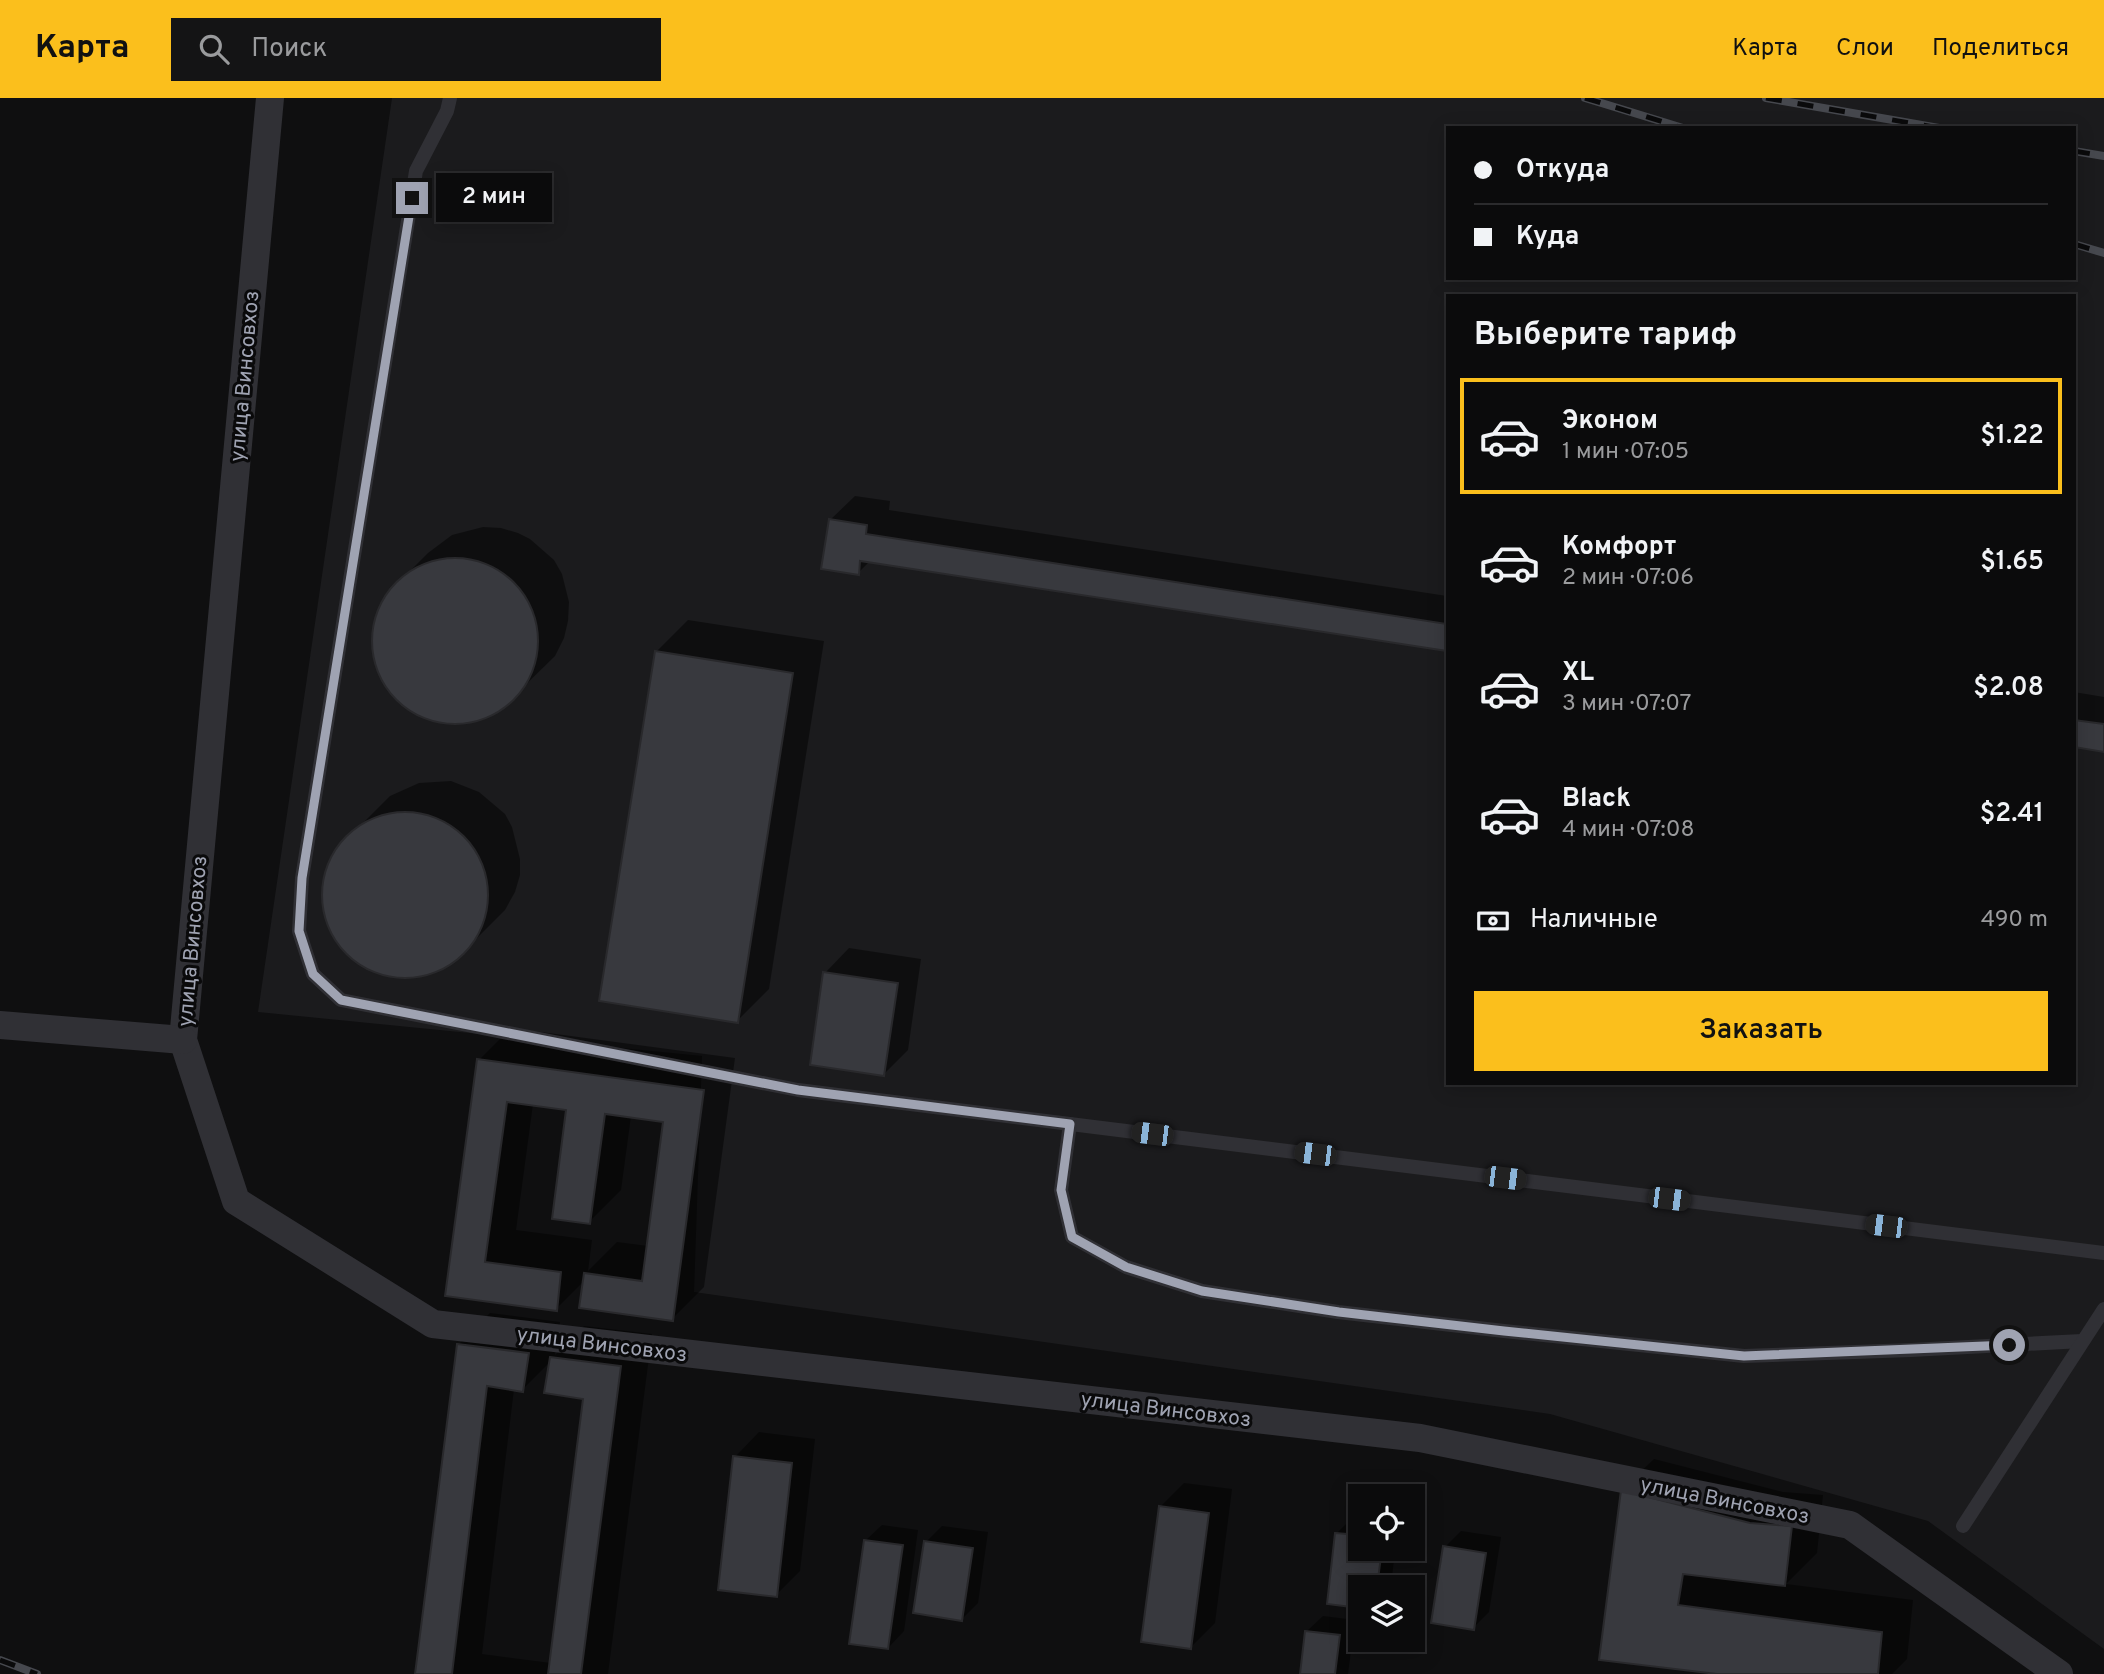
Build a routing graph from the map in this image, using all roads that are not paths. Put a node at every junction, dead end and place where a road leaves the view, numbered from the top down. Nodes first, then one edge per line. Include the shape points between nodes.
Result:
1 (270, 98) edge
2 (450, 98) edge
3 (0, 1024) edge
4 (183, 1040) junction
5 (1070, 1124) junction
6 (2104, 1253) edge
7 (2104, 1309) edge
8 (2082, 1341) junction
9 (1963, 1526) dead end
10 (2059, 1674) edge

1 - 4 street, улица Винсовхоз
2 - 5 lane via 416,171 304,865 299,931 313,974 341,1000 798,1090
3 - 4 street
4 - 10 street, улица Винсовхоз via 236,1201 433,1324 1420,1438 1850,1525
5 - 6 lane
5 - 8 lane via 1061,1190 1072,1237 1126,1267 1202,1291 1339,1312 1744,1356
7 - 8 lane
8 - 9 lane

